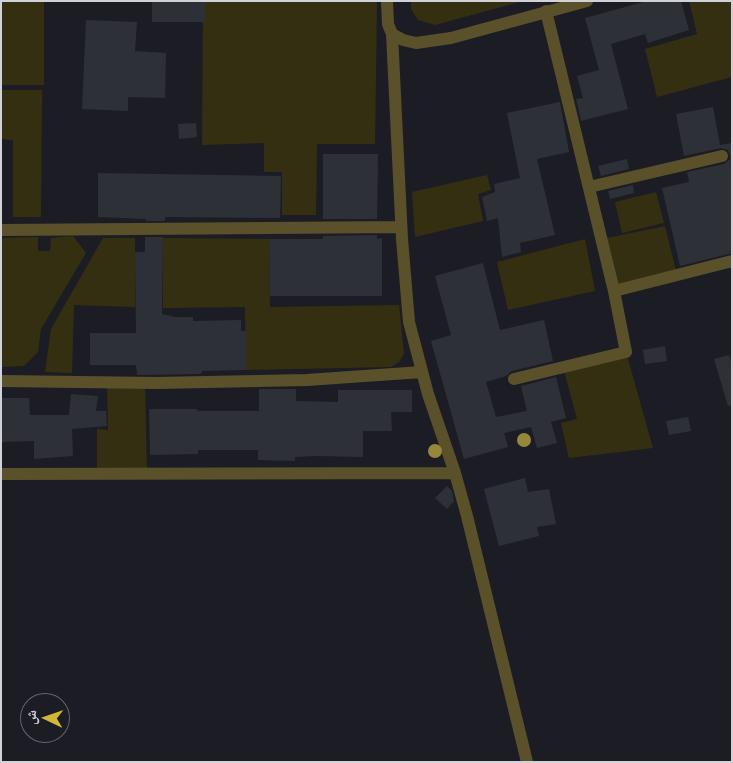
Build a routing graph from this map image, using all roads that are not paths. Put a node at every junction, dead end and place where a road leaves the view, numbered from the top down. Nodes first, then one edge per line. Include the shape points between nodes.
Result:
1 (388, 1) edge
2 (586, 1) edge
3 (546, 11) junction
4 (392, 34) junction
5 (722, 156) dead end
6 (589, 187) junction
7 (402, 227) junction
8 (1, 230) edge
9 (732, 261) edge
10 (614, 291) junction
11 (422, 372) junction
12 (514, 379) dead end
13 (1, 381) edge
14 (455, 473) junction
15 (1, 474) edge
16 (527, 762) edge

1 - 4 street via 388,24
2 - 3 street
3 - 4 street via 451,38 425,42 416,43
3 - 6 street
4 - 7 street
5 - 6 street
6 - 10 street
7 - 8 street
7 - 11 street via 409,322
9 - 10 street
10 - 12 street via 626,352
11 - 13 street via 307,380 157,383
11 - 14 street
14 - 15 street
14 - 16 street

